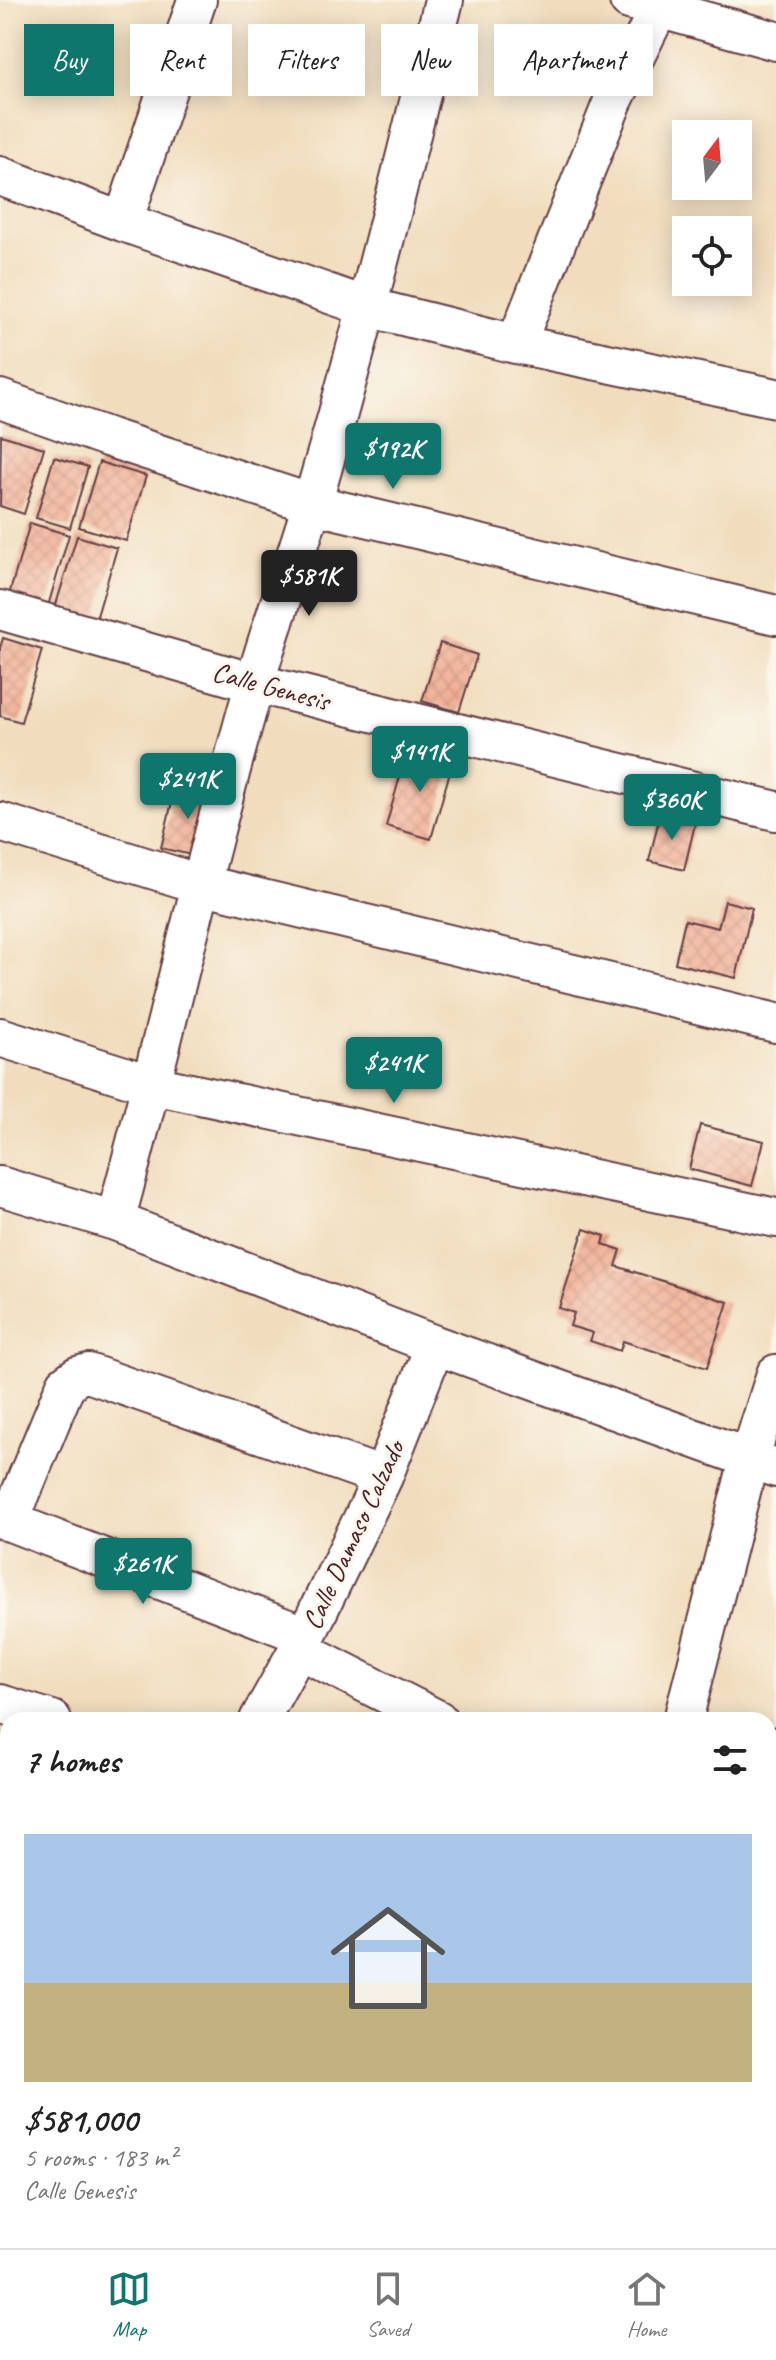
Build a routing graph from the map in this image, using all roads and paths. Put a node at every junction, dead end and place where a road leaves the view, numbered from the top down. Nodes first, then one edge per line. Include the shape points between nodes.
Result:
1 (197, 0) edge
2 (444, 0) edge
3 (644, 4) edge
4 (776, 41) edge
5 (0, 176) edge
6 (123, 222) junction
7 (367, 307) junction
8 (516, 344) junction
9 (776, 398) edge
10 (0, 399) edge
11 (312, 504) junction
12 (0, 610) edge
13 (776, 615) edge
14 (254, 683) junction
15 (776, 811) edge
16 (0, 822) edge
17 (200, 884) junction
18 (776, 1023) edge
19 (0, 1037) edge
20 (153, 1085) junction
21 (0, 1186) edge
22 (776, 1218) edge
23 (115, 1221) junction
24 (435, 1345) junction
25 (776, 1374) edge
26 (762, 1464) edge
27 (383, 1477) junction
28 (5, 1520) edge
29 (303, 1642) junction
30 (0, 1704) edge
31 (26, 1712) edge
32 (264, 1712) edge
33 (424, 1712) edge
34 (685, 1712) edge

1 - 6 street
2 - 7 street
3 - 4 street
3 - 8 street via 613,101
5 - 6 street
6 - 7 street
7 - 8 street
7 - 11 street
8 - 9 street
10 - 11 street
11 - 13 street
11 - 14 street
12 - 14 street, Calle Genesis
14 - 15 street, Calle Genesis
14 - 17 street
16 - 17 street
17 - 18 street
17 - 20 street
19 - 20 street
20 - 22 street
20 - 23 street
21 - 23 street
23 - 24 street
24 - 26 street
24 - 27 street, Calle Damaso Calzado
25 - 26 street
26 - 34 street
27 - 28 street via 88,1373 66,1384
27 - 29 street, Calle Damaso Calzado
28 - 29 street
29 - 32 street, Calle Damaso Calzado
29 - 33 street
30 - 31 street

